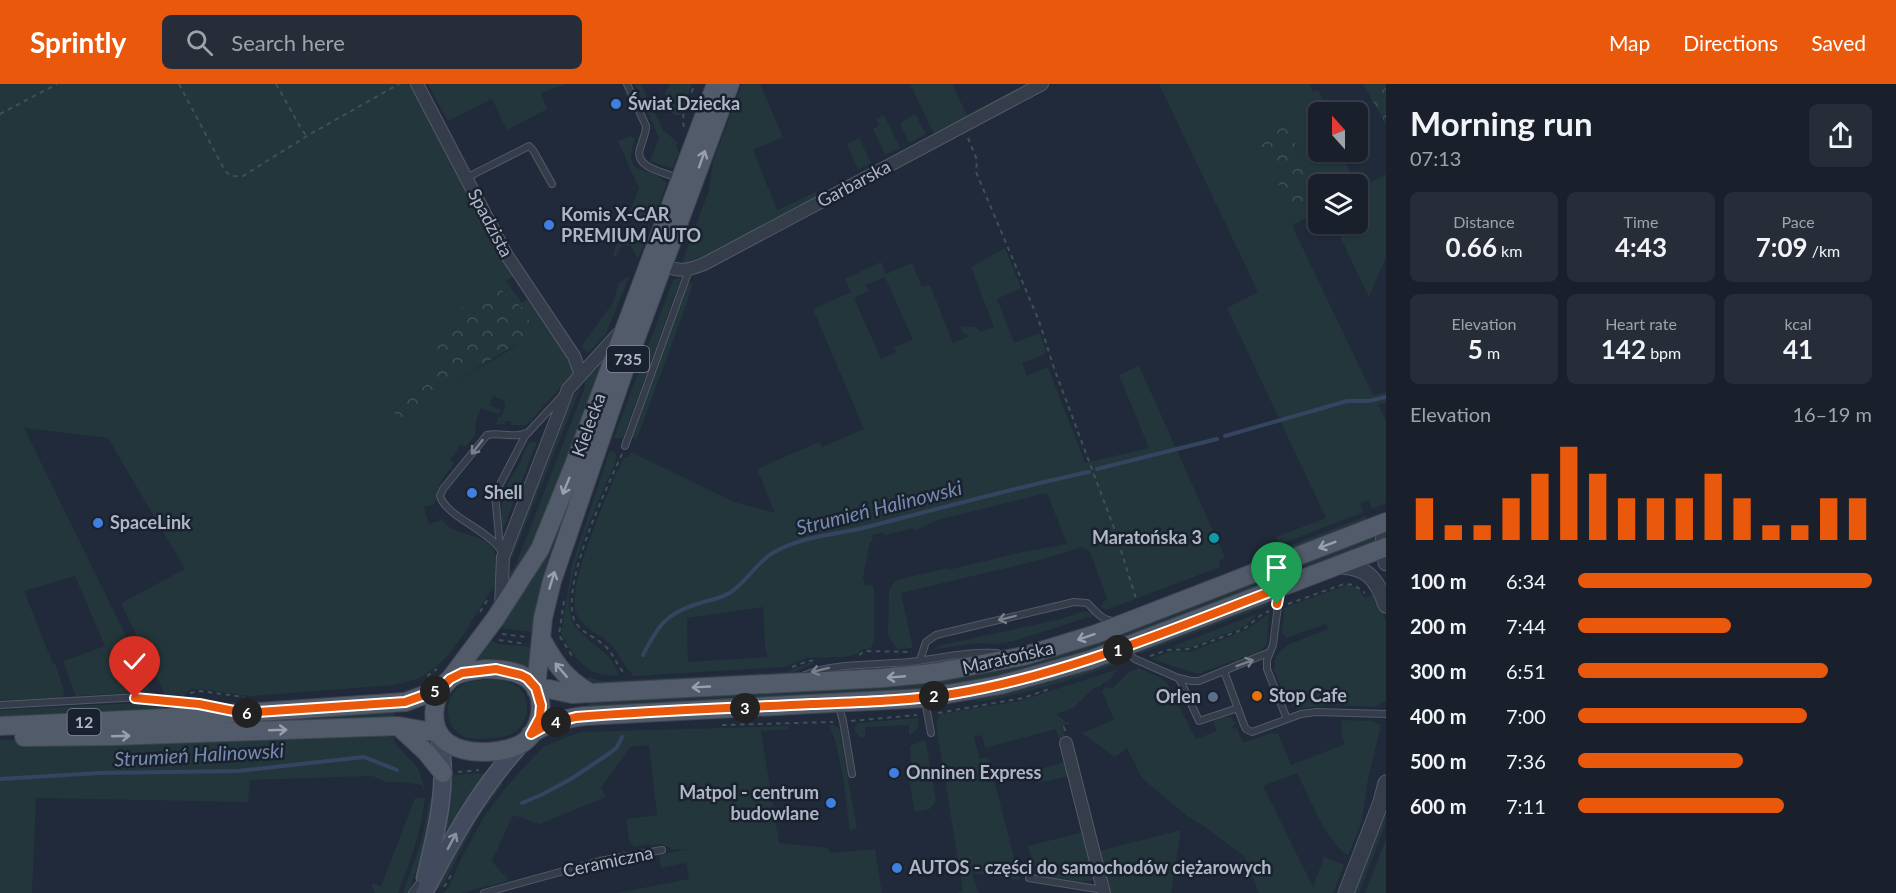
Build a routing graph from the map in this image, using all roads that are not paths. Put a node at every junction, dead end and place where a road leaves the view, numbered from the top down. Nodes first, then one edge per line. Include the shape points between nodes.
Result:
1 (417, 84) edge
2 (627, 84) edge
3 (716, 84) edge
4 (730, 84) edge
5 (1042, 84) edge
6 (466, 178) junction
7 (681, 179) junction
8 (552, 184) dead end
9 (663, 266) junction
10 (689, 270) junction
11 (631, 313) junction
12 (574, 356) junction
13 (593, 362) junction
14 (581, 375) junction
15 (568, 389) junction
16 (529, 432) junction
17 (625, 446) road end
18 (1385, 539) edge
19 (500, 549) junction
20 (501, 564) junction
21 (1338, 566) junction
22 (1280, 588) junction
23 (1383, 598) edge
24 (1140, 617) junction
25 (488, 619) junction
26 (541, 638) junction
27 (1122, 648) junction
28 (1271, 652) junction
29 (1024, 656) junction
30 (920, 660) junction
31 (1224, 671) junction
32 (443, 676) junction
33 (1178, 678) junction
34 (786, 683) junction
35 (536, 689) junction
36 (590, 693) junction
37 (925, 698) junction
38 (838, 703) junction
39 (0, 705) edge
40 (246, 705) junction
41 (1238, 708) junction
42 (1386, 714) edge
43 (1287, 719) junction
44 (0, 726) edge
45 (398, 726) junction
46 (931, 733) dead end
47 (439, 734) junction
48 (0, 737) edge
49 (526, 739) junction
50 (1066, 743) dead end
51 (443, 773) junction
52 (852, 774) dead end
53 (1386, 783) edge
54 (662, 850) dead end
55 (426, 872) junction
56 (1029, 878) dead end
57 (1104, 892) edge
58 (412, 893) edge
59 (423, 893) edge
60 (484, 893) edge
61 (1346, 893) edge

1 - 6 street, Spadzista
2 - 7 lane via 646,126 640,160
3 - 7 main road, Kielecka / 735
9 -> 4 main road, Kielecka / 735
5 - 10 street, Garbarska
6 - 8 lane via 529,146
6 - 12 street, Spadzista via 510,260
7 - 11 main road, Kielecka / 735
9 - 10 street
26 -> 9 main road, Kielecka / 735 via 552,580
10 - 17 lane
11 - 13 street via 617,336
11 -> 25 main road, Kielecka / 735 via 540,549
12 - 13 street via 582,362
12 - 14 street, Spadzista
13 - 14 street
14 - 15 street
15 - 16 lane
15 - 20 street
16 - 19 lane via 494,498
16 -> 19 lane via 487,435 440,496 448,509 486,534
18 - 21 main road, Maratońska / 12
18 -> 24 main road, Maratońska / 12
19 - 20 lane
20 - 25 street via 502,599
21 - 22 main road, Maratońska / 12
21 - 23 street via 1356,567 1366,573
22 - 27 main road, Maratońska / 12
22 - 28 lane
24 -> 29 main road, Maratońska / 12
24 -> 30 lane via 1107,621 1087,603 1074,602 936,635 926,642
25 - 32 main road, Kielecka / 735
26 - 35 main road, Kielecka / 735
36 -> 26 main road via 561,672
27 - 33 lane via 1135,659
27 - 37 main road, Maratońska / 12 via 1023,679
31 -> 28 lane
28 - 43 lane via 1268,673
29 - 30 lane via 984,652
29 -> 34 main road, Maratońska / 12 via 933,673
30 -> 34 lane via 823,668
31 - 33 lane via 1199,681
31 - 41 lane
32 - 35 main road, 12 via 496,669 527,678
32 - 40 main road, 12 via 433,692 405,702
32 - 47 main road, 735 via 434,712
33 - 41 lane via 1199,721
34 -> 36 main road, Maratońska / 12
35 - 36 main road, Maratońska / 12
35 - 49 main road, 735 via 540,717
37 - 38 main road, Maratońska / 12
37 - 46 lane
38 - 49 main road, Maratońska / 12 via 576,717 549,724
38 - 52 lane
39 - 40 lane via 141,698
40 - 44 main road, 12
41 - 43 lane via 1246,729 1252,732
42 - 43 lane via 1316,712
45 - 47 main road, 12
48 -> 45 main road, 12
45 - 51 main road
47 - 49 main road, 12 via 450,745 470,751 494,751
47 - 51 main road, 735
59 -> 49 main road, 735 via 474,803
50 - 57 street
51 - 55 main road, 735 via 440,815
53 - 61 street
54 - 60 lane, Ceramiczna via 600,861
55 - 58 lane
55 - 59 main road, 735
56 - 57 lane

